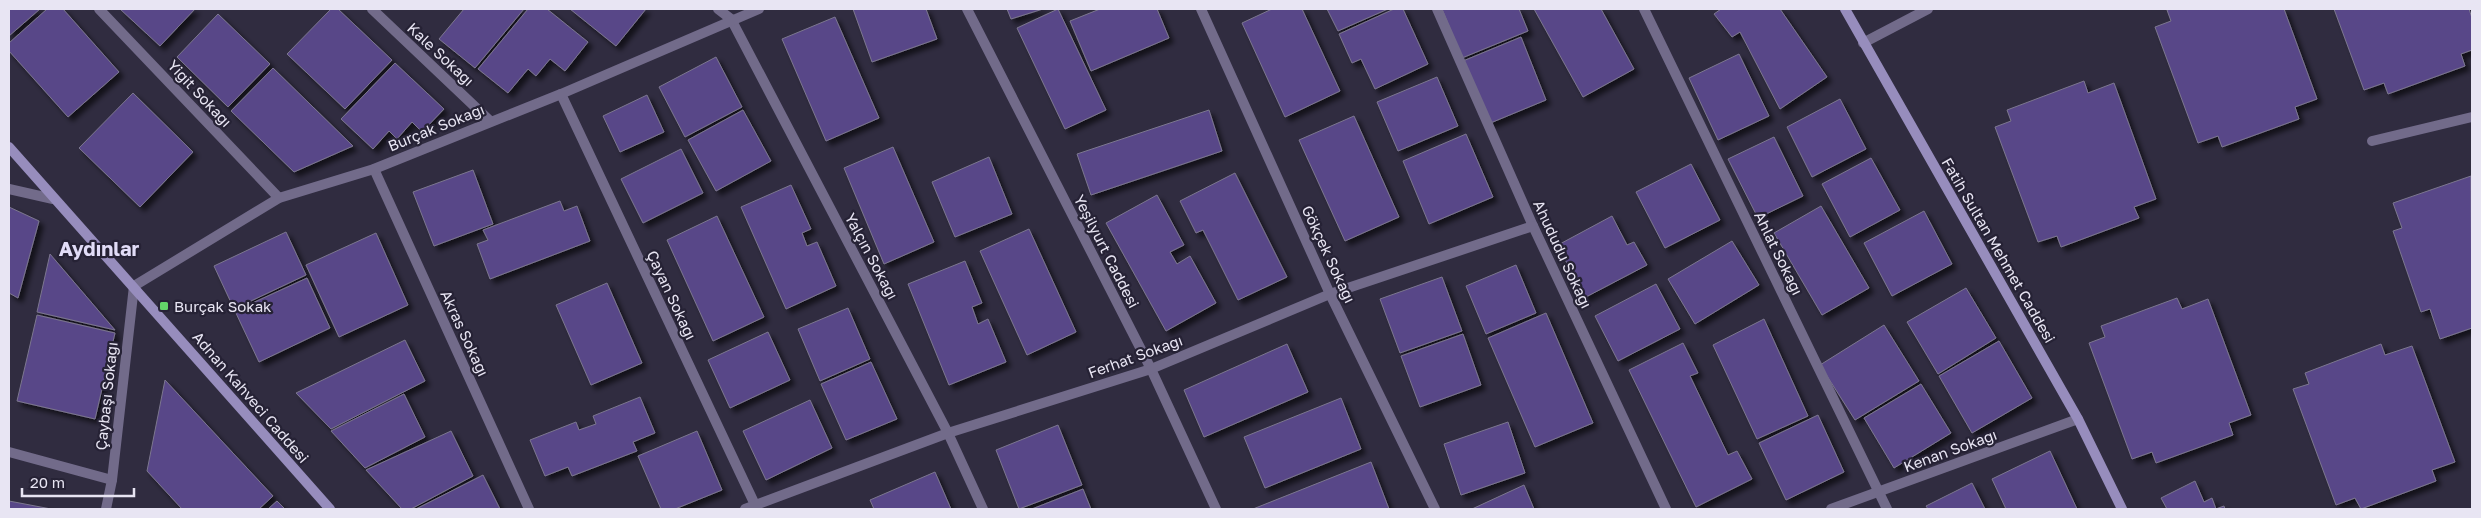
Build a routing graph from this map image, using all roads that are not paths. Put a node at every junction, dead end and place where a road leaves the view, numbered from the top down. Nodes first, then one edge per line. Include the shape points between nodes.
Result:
1 (99, 9) edge
2 (372, 9) edge
3 (718, 9) edge
4 (759, 9) edge
5 (967, 9) edge
6 (1201, 9) edge
7 (1437, 9) edge
8 (1644, 9) edge
9 (1846, 9) edge
10 (1928, 9) edge
11 (731, 19) junction
12 (1863, 43) junction
13 (561, 94) junction
14 (2472, 117) edge
15 (490, 121) junction
16 (2372, 141) dead end
17 (9, 147) edge
18 (374, 169) junction
19 (9, 188) edge
20 (278, 198) junction
21 (53, 199) junction
22 (1533, 226) junction
23 (134, 286) junction
24 (1330, 294) junction
25 (1151, 369) junction
26 (2078, 418) junction
27 (948, 433) junction
28 (9, 452) edge
29 (112, 480) junction
30 (1878, 493) junction
31 (752, 508) edge
32 (106, 509) edge
33 (330, 509) edge
34 (529, 509) edge
35 (983, 509) edge
36 (1216, 509) edge
37 (1435, 509) edge
38 (1666, 509) edge
39 (1831, 509) edge
40 (1888, 509) edge
41 (2122, 509) edge

1 - 20 street, Yiğit Sokağı
2 - 15 street, Kale Sokağı
3 - 11 street
4 - 11 street, Burçak Sokağı
5 - 25 street, Yeşilyurt Caddesi
6 - 24 street, Gökçek Sokağı
7 - 22 street, Ahududu Sokağı
8 - 30 street, Ahlat Sokağı
9 - 12 street, Fatih Sultan Mehmet Caddesi
10 - 12 street
11 - 13 street, Burçak Sokağı
11 - 27 street, Yalçın Sokağı
12 - 26 street, Fatih Sultan Mehmet Caddesi
13 - 15 street, Burçak Sokağı
13 - 31 street, Çayan Sokağı
14 - 16 street
15 - 18 street, Burçak Sokağı
17 - 21 street, Adnan Kahveci Caddesi
18 - 20 street, Burçak Sokağı
18 - 34 street, Akras Sokağı
19 - 21 street
20 - 23 street, Burçak Sokağı
21 - 23 street, Adnan Kahveci Caddesi
22 - 24 street, Ferhat Sokağı
22 - 38 street, Ahududu Sokağı
23 - 29 street, Çaybaşı Sokağı
23 - 33 street, Adnan Kahveci Caddesi
24 - 25 street, Ferhat Sokağı
24 - 37 street, Gökçek Sokağı
25 - 27 street, Ferhat Sokağı
25 - 36 street, Yeşilyurt Caddesi
26 - 30 street, Kenan Sokağı
26 - 41 street, Fatih Sultan Mehmet Caddesi
27 - 31 street, Ferhat Sokağı
27 - 35 street, Yalçın Sokağı
28 - 29 street
29 - 32 street, Çaybaşı Sokağı
30 - 39 street, Kenan Sokağı
30 - 40 street, Ahlat Sokağı

